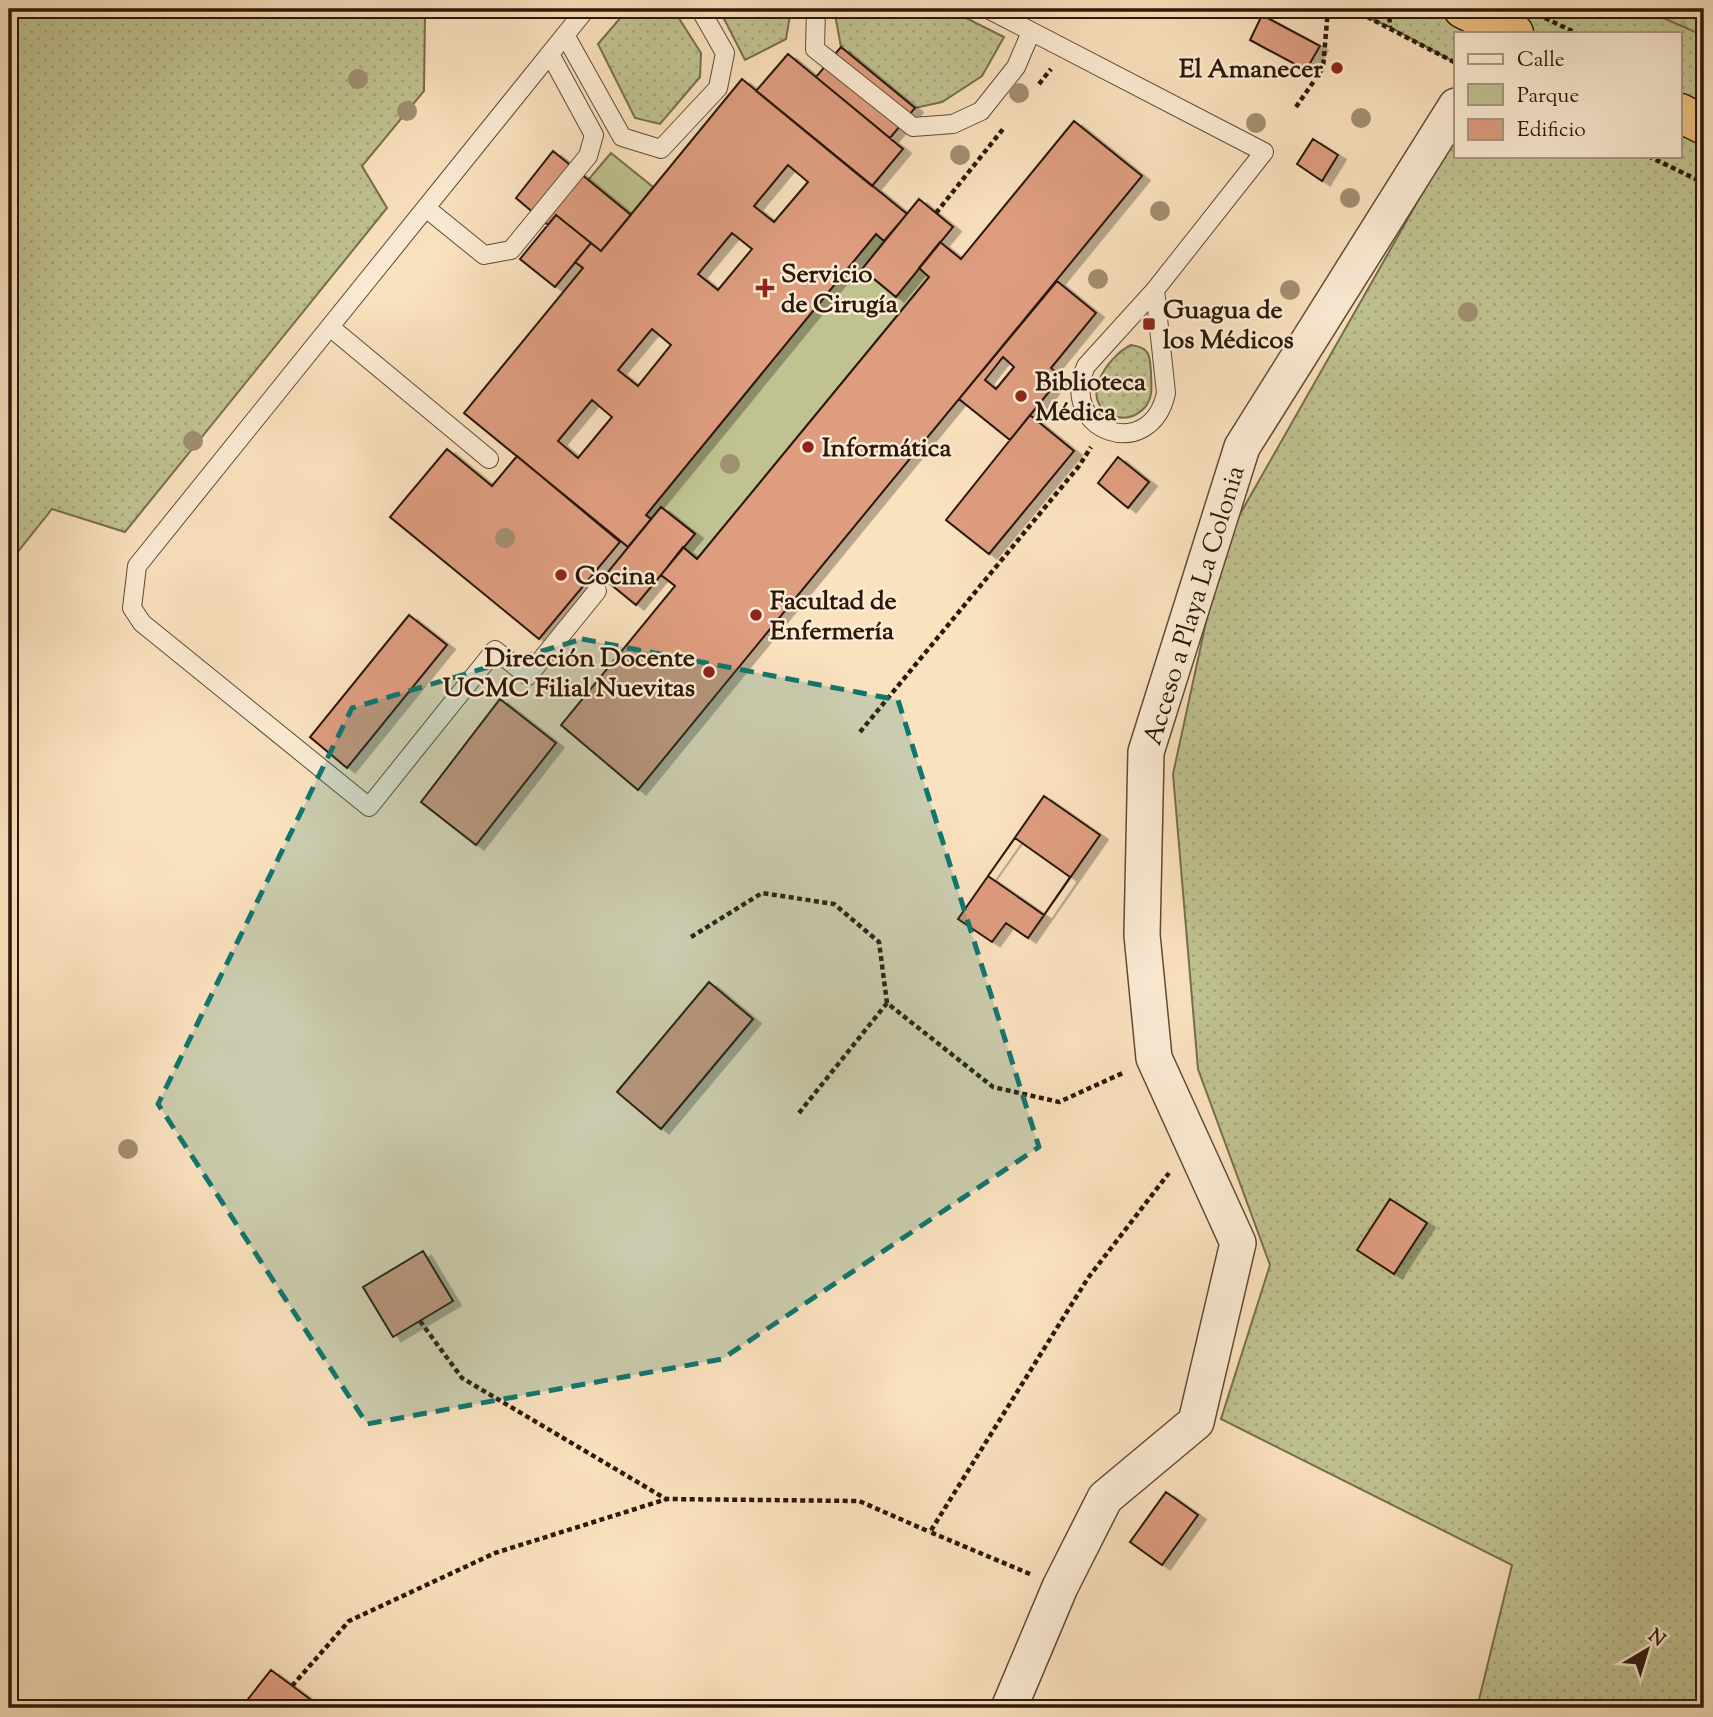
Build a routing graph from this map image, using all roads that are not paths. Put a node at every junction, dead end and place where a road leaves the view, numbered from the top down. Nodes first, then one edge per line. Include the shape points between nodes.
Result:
1 (586, 9) edge
2 (700, 9) edge
3 (816, 9) edge
4 (988, 9) edge
5 (1461, 9) edge
6 (1031, 32) junction
7 (1473, 32) edge
8 (1512, 32) edge
9 (565, 34) junction
10 (550, 54) junction
11 (1454, 109) edge
12 (1682, 114) edge
13 (1704, 125) edge
14 (426, 208) junction
15 (1155, 290) junction
16 (330, 327) junction
17 (489, 459) dead end
18 (597, 591) dead end
19 (1009, 1708) edge

1 - 9 lane
2 - 9 lane via 725,53 718,88 662,149 622,137
3 - 6 lane via 815,49 913,127 953,124 981,111 1016,67
4 - 6 lane
5 - 7 street
5 - 8 highway
6 - 15 lane via 1264,152
9 - 10 lane
10 - 14 lane
10 - 14 lane via 594,135 589,156 511,250 484,255
11 - 19 street, Acceso a Playa La Colonia via 1242,447 1146,752 1142,936 1154,1058 1238,1243 1196,1422 1105,1498 1060,1587
12 - 13 highway
14 - 16 lane
15 - 15 lane via 1086,366 1080,379 1083,408 1102,429 1116,433 1144,429 1163,407 1166,393
16 - 17 lane
16 - 18 lane via 137,566 132,608 142,623 369,807 495,650 528,676

